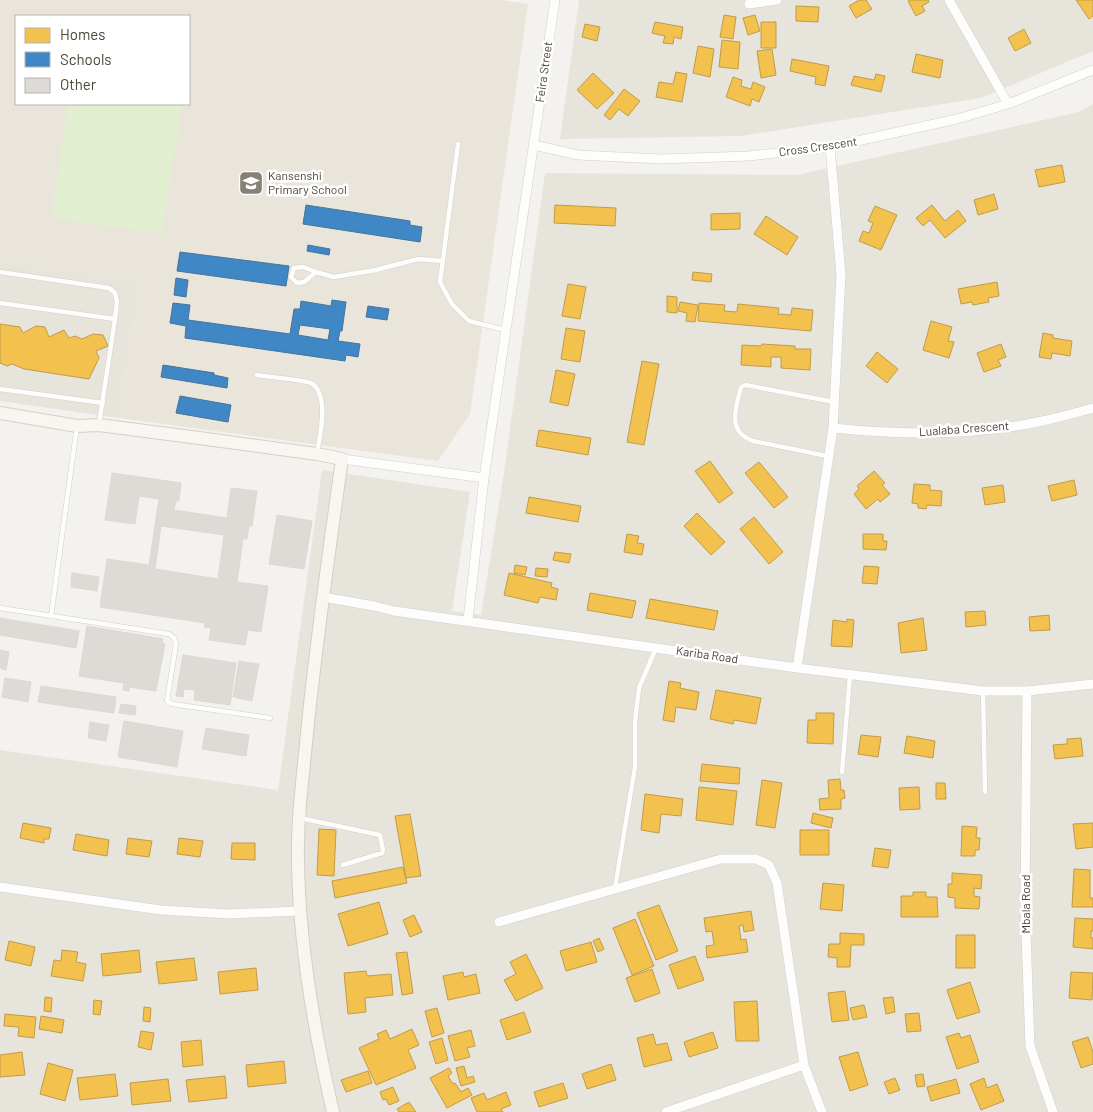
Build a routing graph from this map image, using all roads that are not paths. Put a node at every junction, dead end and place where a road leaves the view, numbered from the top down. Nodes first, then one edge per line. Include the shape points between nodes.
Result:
1 (555, 0) edge
2 (777, 0) edge
3 (949, 0) edge
4 (749, 4) dead end
5 (1093, 70) edge
6 (1008, 104) junction
7 (458, 144) dead end
8 (534, 145) junction
9 (830, 147) junction
10 (443, 261) junction
11 (0, 272) edge
12 (316, 272) junction
13 (0, 303) edge
14 (115, 319) junction
15 (507, 330) junction
16 (257, 375) dead end
17 (0, 389) edge
18 (834, 402) junction
19 (103, 403) junction
20 (1093, 408) edge
21 (0, 413) edge
22 (99, 425) junction
23 (77, 426) junction
24 (832, 428) junction
25 (317, 454) junction
26 (827, 456) junction
27 (342, 459) junction
28 (484, 478) junction
29 (323, 597) junction
30 (0, 608) edge
31 (51, 616) junction
32 (468, 620) junction
33 (656, 648) junction
34 (797, 668) junction
35 (850, 675) junction
36 (1093, 684) edge
37 (983, 690) junction
38 (1027, 691) junction
39 (270, 718) dead end
40 (842, 772) dead end
41 (985, 792) dead end
42 (299, 817) junction
43 (343, 866) dead end
44 (0, 887) edge
45 (614, 890) junction
46 (299, 911) junction
47 (499, 922) dead end
48 (804, 1065) junction
49 (333, 1112) edge
50 (666, 1112) edge
51 (822, 1112) edge
52 (1053, 1112) edge

1 - 8 street, Feira Street
2 - 4 street
3 - 6 street
5 - 6 street, Cross Crescent
6 - 9 street, Cross Crescent via 957,119
7 - 10 lane
8 - 9 street, Cross Crescent via 578,155 661,159 749,156
8 - 15 street, Feira Street
9 - 18 street via 841,275
10 - 12 lane via 418,258 334,277
10 - 15 lane via 440,282 452,304 469,321
11 - 14 lane via 109,288 116,293
12 - 12 lane via 303,267 294,268 291,277 296,283 304,282
13 - 14 lane
14 - 19 lane
15 - 28 street, Feira Street
16 - 25 lane via 310,383 320,394 323,418
17 - 19 lane
18 - 24 street
18 - 26 lane via 746,385 741,387 735,412 735,422 744,438
19 - 22 lane
20 - 24 street, Lualaba Crescent via 1036,422 983,430 880,433
21 - 23 street
22 - 23 street
22 - 25 street
23 - 31 lane
24 - 26 street
25 - 27 street
26 - 34 street
27 - 28 street
27 - 29 street
28 - 32 street, Feira Street
29 - 32 street, Kariba Road via 394,611
29 - 42 street
30 - 31 lane
31 - 39 lane via 169,634 176,644 167,701
32 - 33 street, Kariba Road
33 - 34 street, Kariba Road
33 - 45 lane via 639,688 635,767
34 - 35 street, Kariba Road
35 - 37 street, Kariba Road
35 - 40 lane
36 - 38 street, Kariba Road
37 - 38 street, Kariba Road
37 - 41 lane
38 - 52 street, Mbala Road via 1025,905 1030,1046
42 - 43 lane via 380,836 382,853
42 - 46 street
44 - 46 street via 161,910 229,914
45 - 47 street
45 - 48 street via 721,858 756,859 769,864 777,883
46 - 49 street via 316,1032
48 - 50 street
48 - 51 street

